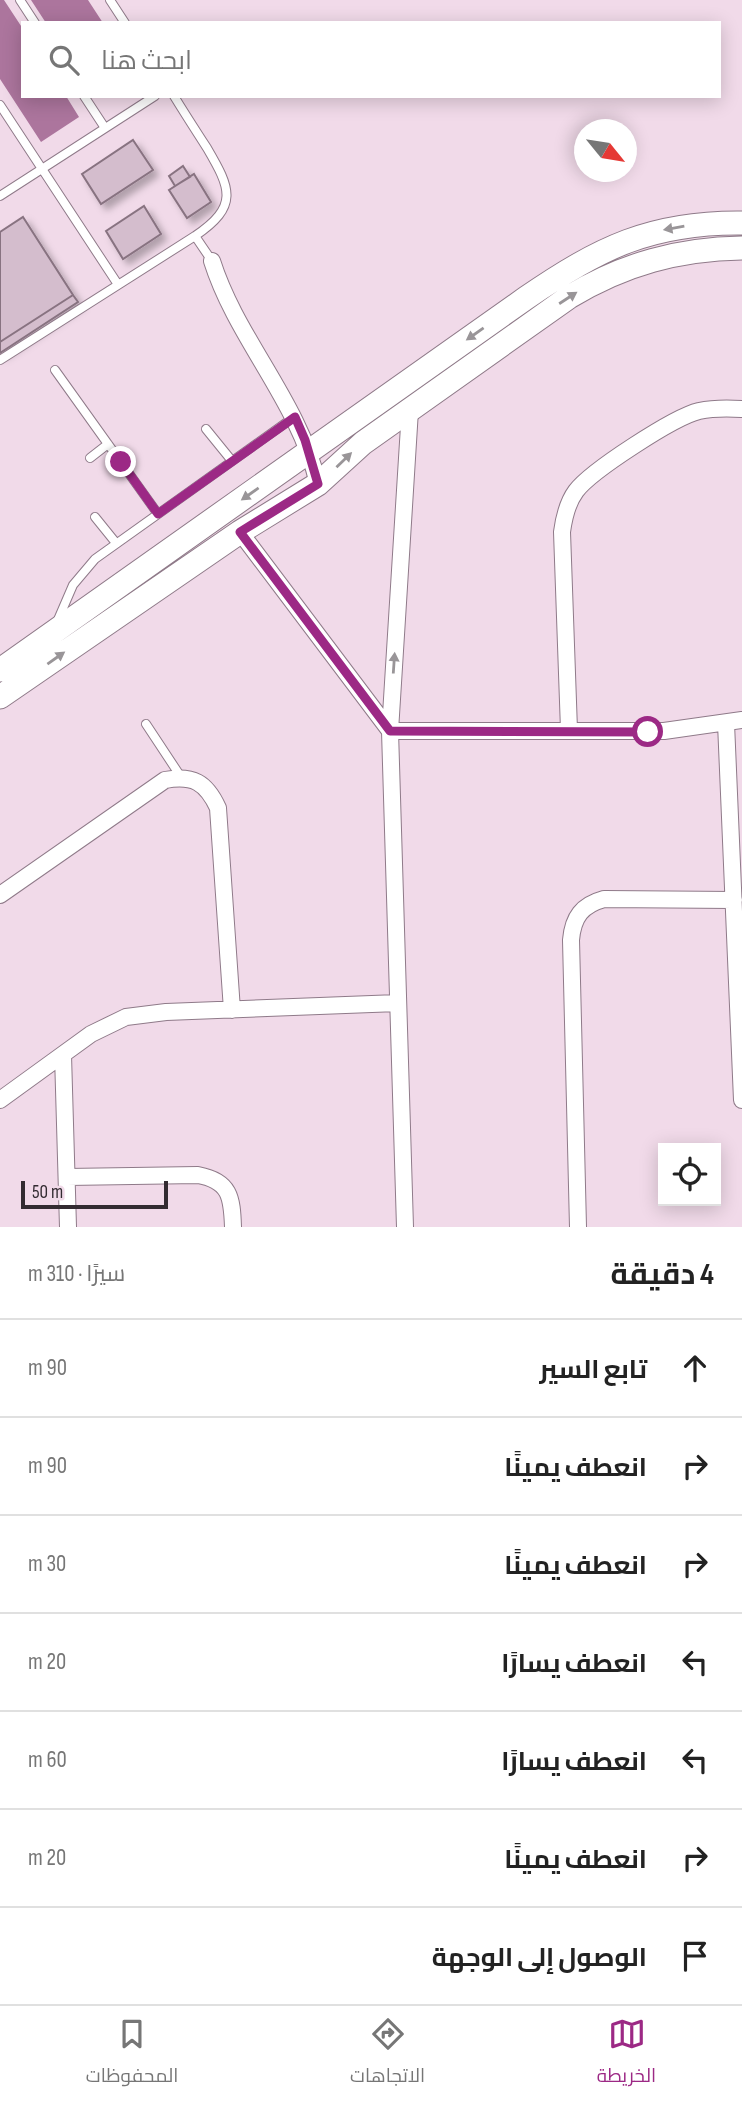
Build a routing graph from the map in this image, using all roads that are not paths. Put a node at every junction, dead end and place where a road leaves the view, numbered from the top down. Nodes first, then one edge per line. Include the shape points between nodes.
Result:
1 (20, 0) edge
2 (110, 0) edge
3 (34, 21) edge
4 (124, 21) edge
5 (85, 98) edge
6 (152, 98) edge
7 (175, 98) edge
8 (0, 105) edge
9 (105, 128) junction
10 (42, 169) junction
11 (0, 196) edge
12 (742, 223) edge
13 (195, 236) junction
14 (742, 248) edge
15 (212, 261) joint
16 (117, 283) junction
17 (526, 298) junction
18 (539, 317) junction
19 (0, 360) edge
20 (55, 370) dead end
21 (742, 409) edge
22 (410, 410) junction
23 (295, 417) junction
24 (206, 429) dead end
25 (108, 444) junction
26 (309, 452) junction
27 (90, 458) dead end
28 (232, 461) junction
29 (318, 484) junction
30 (158, 514) junction
31 (95, 517) dead end
32 (240, 532) junction
33 (116, 543) junction
34 (54, 632) junction
35 (0, 670) edge
36 (0, 697) edge
37 (734, 722) edge
38 (146, 724) dead end
39 (569, 730) junction
40 (390, 731) junction
41 (181, 777) junction
42 (0, 895) edge
43 (734, 900) junction
44 (398, 1003) junction
45 (232, 1010) junction
46 (63, 1055) junction
47 (742, 1079) edge
48 (0, 1100) edge
49 (742, 1100) edge
50 (67, 1177) junction
51 (68, 1227) edge
52 (233, 1227) edge
53 (405, 1227) edge
54 (578, 1227) edge

1 - 3 lane
2 - 4 lane
5 - 9 lane
6 - 9 lane
7 - 13 lane via 226,185 222,212
8 - 10 lane
9 - 10 lane
10 - 11 lane
10 - 16 lane
12 -> 17 street via 681,226 649,233 588,257
13 - 15 lane
13 - 16 lane
18 -> 14 street via 624,268 683,252
15 - 23 street via 223,291
16 - 19 lane
17 - 18 street
17 -> 26 street
18 - 22 street
20 - 25 lane
21 - 39 street via 698,411 667,425 584,482 568,505 562,532
29 -> 22 street via 363,443
40 -> 22 street
23 - 26 street
23 - 28 lane
24 - 28 lane
25 - 27 lane
25 - 30 lane
26 - 29 street
26 -> 34 street
28 - 30 lane
29 - 32 street
30 - 33 lane
31 - 33 lane
36 -> 32 street
32 - 40 street
33 - 34 lane via 79,576
34 - 35 street
37 - 39 street via 664,731
37 - 43 street
38 - 41 lane
39 - 40 street
40 - 44 street
41 - 42 street via 150,789
41 - 45 street via 211,792 218,808
43 - 47 street
43 - 54 street via 604,899 579,912 571,940
44 - 45 street
44 - 53 street
45 - 46 street via 126,1017 91,1034
46 - 48 street
46 - 50 street
47 - 49 street
50 - 51 street
50 - 52 street via 212,1178 231,1198

